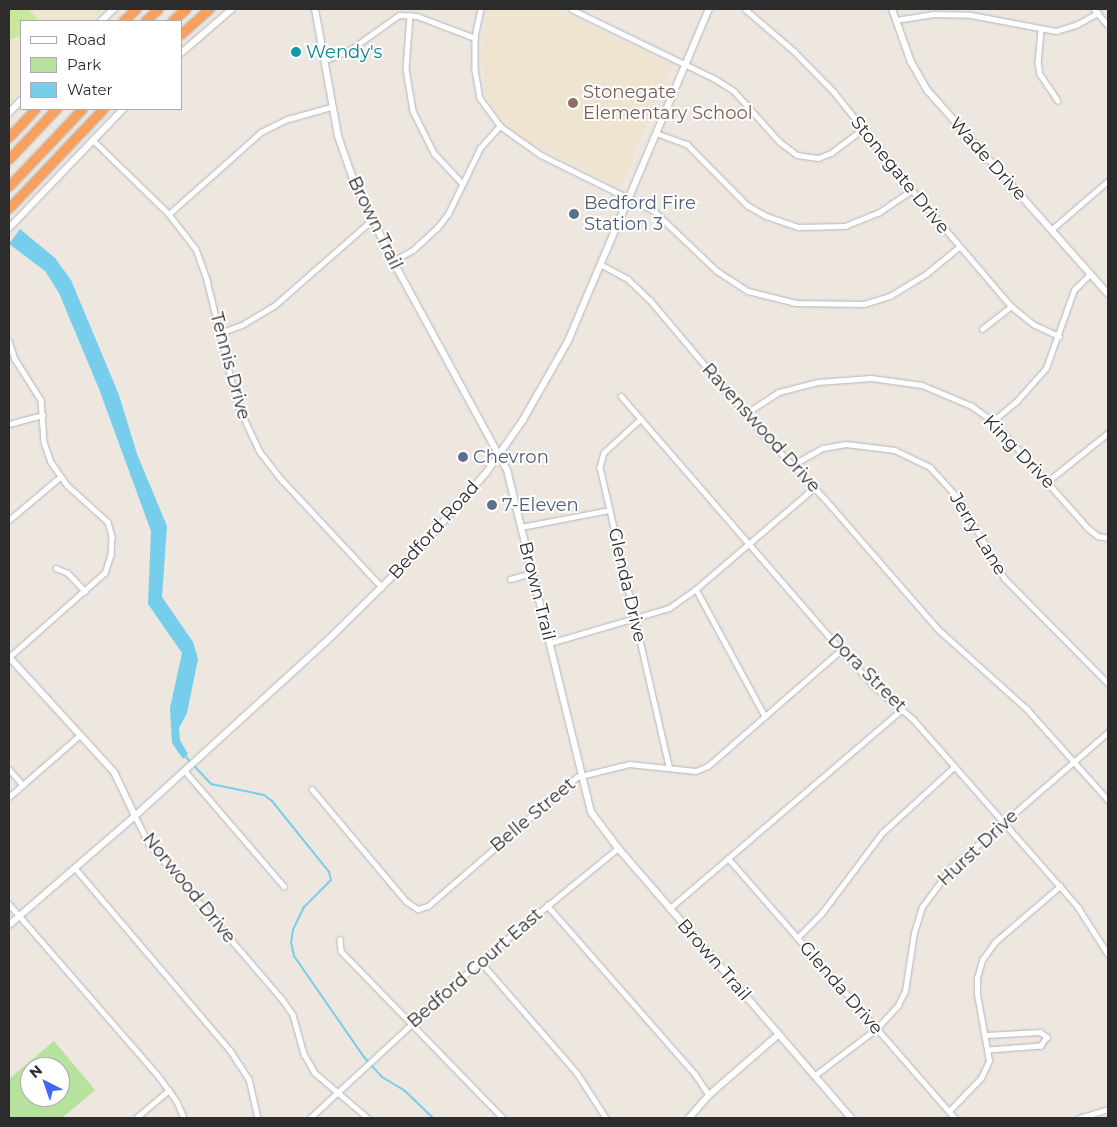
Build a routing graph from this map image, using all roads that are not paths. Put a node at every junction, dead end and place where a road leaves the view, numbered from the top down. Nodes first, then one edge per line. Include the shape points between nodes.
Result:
1 (114, 9) edge
2 (136, 9) edge
3 (158, 9) edge
4 (186, 9) edge
5 (209, 9) edge
6 (232, 9) edge
7 (315, 9) edge
8 (481, 9) edge
9 (571, 9) edge
10 (709, 9) edge
11 (745, 9) edge
12 (892, 9) edge
13 (1096, 11) edge
14 (410, 14) junction
15 (102, 20) edge
16 (124, 20) edge
17 (146, 20) edge
18 (173, 20) edge
19 (896, 20) junction
20 (1108, 24) edge
21 (1041, 30) junction
22 (182, 33) edge
23 (476, 38) junction
24 (182, 52) edge
25 (326, 60) junction
26 (686, 63) junction
27 (20, 101) edge
28 (1058, 101) dead end
29 (331, 107) junction
30 (34, 110) edge
31 (55, 110) edge
32 (81, 110) edge
33 (102, 110) edge
34 (122, 110) edge
35 (9, 113) edge
36 (500, 126) junction
37 (863, 129) junction
38 (656, 133) junction
39 (9, 137) edge
40 (92, 139) junction
41 (9, 159) edge
42 (1108, 181) edge
43 (463, 184) junction
44 (9, 186) edge
45 (912, 190) junction
46 (629, 199) junction
47 (9, 208) edge
48 (169, 214) junction
49 (372, 220) junction
50 (9, 228) edge
51 (1051, 230) junction
52 (959, 247) junction
53 (393, 261) junction
54 (600, 264) junction
55 (1090, 274) junction
56 (1108, 294) edge
57 (1012, 306) junction
58 (982, 329) dead end
59 (220, 333) junction
60 (1059, 336) junction
61 (9, 341) edge
62 (622, 396) dead end
63 (745, 414) junction
64 (43, 415) junction
65 (641, 419) junction
66 (993, 422) junction
67 (9, 424) edge
68 (1108, 433) edge
69 (499, 454) junction
70 (792, 465) junction
71 (60, 477) junction
72 (1048, 481) junction
73 (814, 488) junction
74 (609, 510) junction
75 (9, 520) edge
76 (521, 527) junction
77 (1108, 538) edge
78 (749, 543) junction
79 (56, 568) dead end
80 (533, 573) junction
81 (510, 579) dead end
82 (382, 587) junction
83 (696, 589) junction
84 (85, 591) junction
85 (635, 619) junction
86 (550, 643) junction
87 (841, 650) junction
88 (9, 657) edge
89 (1108, 683) edge
90 (902, 709) junction
91 (765, 716) junction
92 (1108, 732) edge
93 (79, 736) junction
94 (1075, 761) junction
95 (669, 767) junction
96 (954, 767) junction
97 (9, 769) edge
98 (187, 769) junction
99 (582, 775) junction
100 (23, 785) junction
101 (312, 790) dead end
102 (9, 798) edge
103 (1108, 800) edge
104 (135, 816) junction
105 (1003, 823) junction
106 (618, 848) junction
107 (728, 858) junction
108 (74, 868) junction
109 (284, 886) dead end
110 (1060, 886) junction
111 (9, 904) edge
112 (547, 905) junction
113 (669, 908) junction
114 (19, 916) junction
115 (9, 925) edge
116 (797, 938) junction
117 (340, 939) dead end
118 (1108, 954) edge
119 (480, 961) junction
120 (410, 1025) junction
121 (876, 1029) junction
122 (778, 1034) junction
123 (986, 1035) junction
124 (989, 1050) junction
125 (814, 1076) junction
126 (169, 1090) junction
127 (336, 1092) junction
128 (709, 1095) junction
129 (1108, 1109) edge
130 (949, 1112) junction
131 (136, 1118) edge
132 (184, 1118) edge
133 (258, 1118) edge
134 (310, 1118) edge
135 (368, 1118) edge
136 (502, 1118) edge
137 (606, 1118) edge
138 (689, 1118) edge
139 (851, 1118) edge
140 (955, 1118) edge
141 (1079, 1118) edge

1 - 15 street
2 - 16 highway
3 - 17 highway
4 - 18 highway
5 - 22 highway
6 - 24 street
7 - 25 street, Brown Trail
8 - 23 street
9 - 26 street
10 - 26 street, Bedford Road
11 - 37 street, Stonegate Drive via 814,71
12 - 19 street, Wade Drive
13 - 20 street
13 - 21 street via 1061,31
14 - 23 street
14 - 25 street via 394,17 350,50
14 - 43 street via 406,69 413,111 434,153
19 - 21 street via 932,14 971,14
19 - 51 street, Wade Drive via 911,62 928,91
21 - 28 street via 1039,68
23 - 36 street via 475,70 480,98
25 - 29 street, Brown Trail
26 - 37 street via 734,91 797,156 818,158 832,154
26 - 38 street, Bedford Road
27 - 35 street
29 - 48 street via 288,119 261,132
29 - 49 street, Brown Trail via 342,151
30 - 39 highway
31 - 41 highway
32 - 44 highway
33 - 47 highway
34 - 40 street
36 - 43 street via 480,148
36 - 46 street via 541,155
37 - 45 street, Stonegate Drive
38 - 45 street via 687,144 747,205 766,216 798,227 845,226 878,213
38 - 46 street, Bedford Road
40 - 48 street, Tennis Drive
40 - 50 street
42 - 51 street
43 - 53 street via 438,228 413,250
45 - 52 street, Stonegate Drive
46 - 52 street via 662,217 727,278 770,299 796,303 852,305 878,300 926,274
46 - 54 street, Bedford Road
48 - 59 street, Tennis Drive via 196,249
49 - 53 street, Brown Trail
49 - 59 street via 274,306 242,325
51 - 55 street, Wade Drive
52 - 57 street, Stonegate Drive
53 - 69 street, Brown Trail
54 - 63 street, Ravenswood Drive via 628,279 644,293
54 - 69 street, Bedford Road via 568,341
55 - 56 street, Wade Drive
55 - 60 street via 1074,290
57 - 58 street
57 - 60 street, Stonegate Drive via 1033,324
59 - 82 street, Tennis Drive via 240,411 260,452 283,482
60 - 66 street via 1046,368
61 - 64 street via 15,359 41,400
62 - 65 street, Dora Street
63 - 66 street, King Drive via 791,388 818,382 871,378 904,381 940,391 972,406
63 - 70 street, Ravenswood Drive
64 - 67 street
64 - 71 street via 46,452
65 - 74 street, Glenda Drive via 607,449 600,460
65 - 78 street, Dora Street
66 - 72 street, King Drive
68 - 72 street
69 - 76 street, Brown Trail via 507,470
69 - 82 street, Bedford Road via 459,507
70 - 73 street, Ravenswood Drive
70 - 89 street, Jerry Lane via 823,448 846,444 895,450 930,467 959,499 1005,579
71 - 75 street
71 - 84 street via 99,512 111,529 108,567
72 - 77 street, King Drive via 1088,528 1098,536
73 - 78 street
73 - 94 street, Ravenswood Drive via 913,603 1010,692
74 - 76 street
74 - 85 street, Glenda Drive
76 - 80 street, Brown Trail
78 - 83 street
78 - 87 street, Dora Street
79 - 84 street via 68,573
80 - 81 street
80 - 86 street, Brown Trail
82 - 98 street, Bedford Road
83 - 85 street via 669,608
83 - 91 street
84 - 88 street
85 - 86 street
85 - 95 street, Glenda Drive
86 - 99 street, Brown Trail
87 - 90 street, Dora Street
87 - 91 street, Belle Street
88 - 93 street, Norwood Drive
90 - 96 street, Dora Street
90 - 107 street
91 - 95 street, Belle Street via 703,769
92 - 94 street, Hurst Drive
93 - 100 street
93 - 104 street, Norwood Drive via 114,772
94 - 103 street, Ravenswood Drive
94 - 105 street, Hurst Drive
95 - 99 street, Belle Street via 629,764
96 - 105 street, Dora Street
96 - 116 street via 888,826 827,907
97 - 100 street
98 - 104 street, Bedford Road
98 - 109 street
99 - 101 street, Belle Street via 428,906 418,909 406,901
99 - 106 street, Brown Trail via 592,812
100 - 102 street
104 - 108 street, Bedford Road
104 - 127 street, Norwood Drive via 149,844 282,999 292,1015 309,1063
105 - 110 street, Dora Street
105 - 121 street, Hurst Drive via 950,869 930,894 918,920 904,991 898,1005
106 - 112 street, Bedford Court East
106 - 113 street, Brown Trail
107 - 113 street
107 - 116 street, Glenda Drive
108 - 114 street, Bedford Road
108 - 133 street via 230,1050 249,1079
110 - 118 street, Dora Street via 1078,907
110 - 123 street via 995,942 982,960 977,994
111 - 114 street
112 - 119 street, Bedford Court East
112 - 128 street via 695,1074
113 - 122 street, Brown Trail
114 - 115 street, Bedford Road
114 - 126 street
116 - 121 street, Glenda Drive
117 - 120 street via 341,951
119 - 120 street, Bedford Court East
119 - 137 street via 577,1073
120 - 127 street, Bedford Court East
120 - 136 street
121 - 125 street, Hurst Drive
121 - 130 street, Glenda Drive
122 - 125 street, Brown Trail
122 - 128 street
123 - 124 street
123 - 124 street via 1040,1032 1047,1037 1041,1046
124 - 130 street via 985,1072
125 - 139 street, Brown Trail
126 - 131 street
126 - 132 street
127 - 134 street, Bedford Court East
127 - 135 street, Norwood Drive
128 - 138 street
129 - 141 street
130 - 140 street, Glenda Drive

